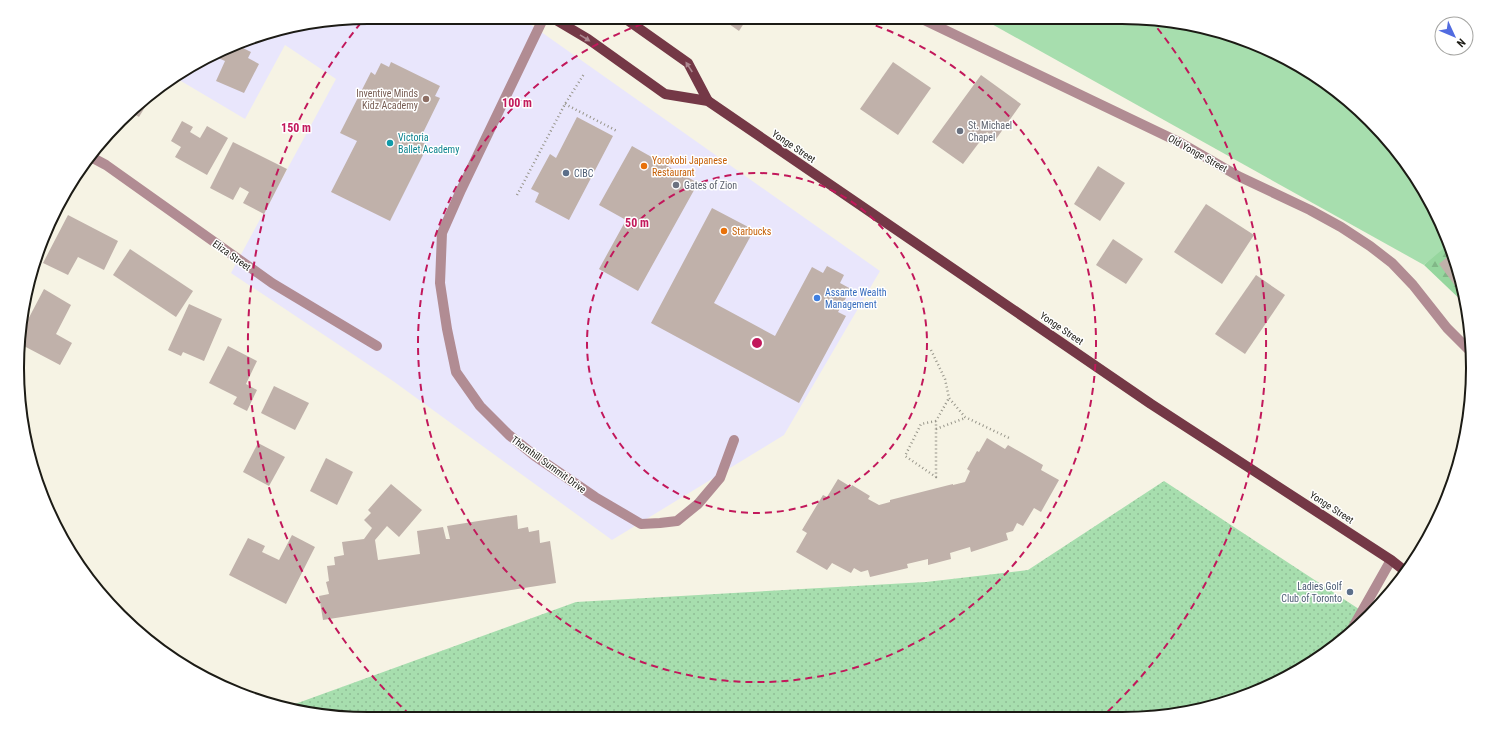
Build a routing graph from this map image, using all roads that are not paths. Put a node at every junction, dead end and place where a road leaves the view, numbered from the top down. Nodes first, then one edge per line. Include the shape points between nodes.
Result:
1 (541, 24) edge
2 (563, 24) edge
3 (633, 24) edge
4 (933, 24) edge
5 (708, 101) junction
6 (95, 159) edge
7 (377, 346) dead end
8 (1465, 346) edge
9 (734, 440) dead end
10 (1391, 560) junction
11 (1401, 568) edge
12 (1358, 618) edge

1 - 9 street, Thornhill Summit Drive via 442,233 440,283 456,372 480,406 509,435 595,497 641,524 677,521 698,504 720,478
2 -> 5 main road, Yonge Street via 665,94
5 -> 3 main road, Yonge Street via 688,63
4 - 8 street, Old Yonge Street via 1181,143 1238,176 1341,227 1392,263
5 - 10 main road, Yonge Street via 1151,404
6 - 7 street, Eliza Street via 272,283
10 - 11 main road, Yonge Street
10 - 12 street

